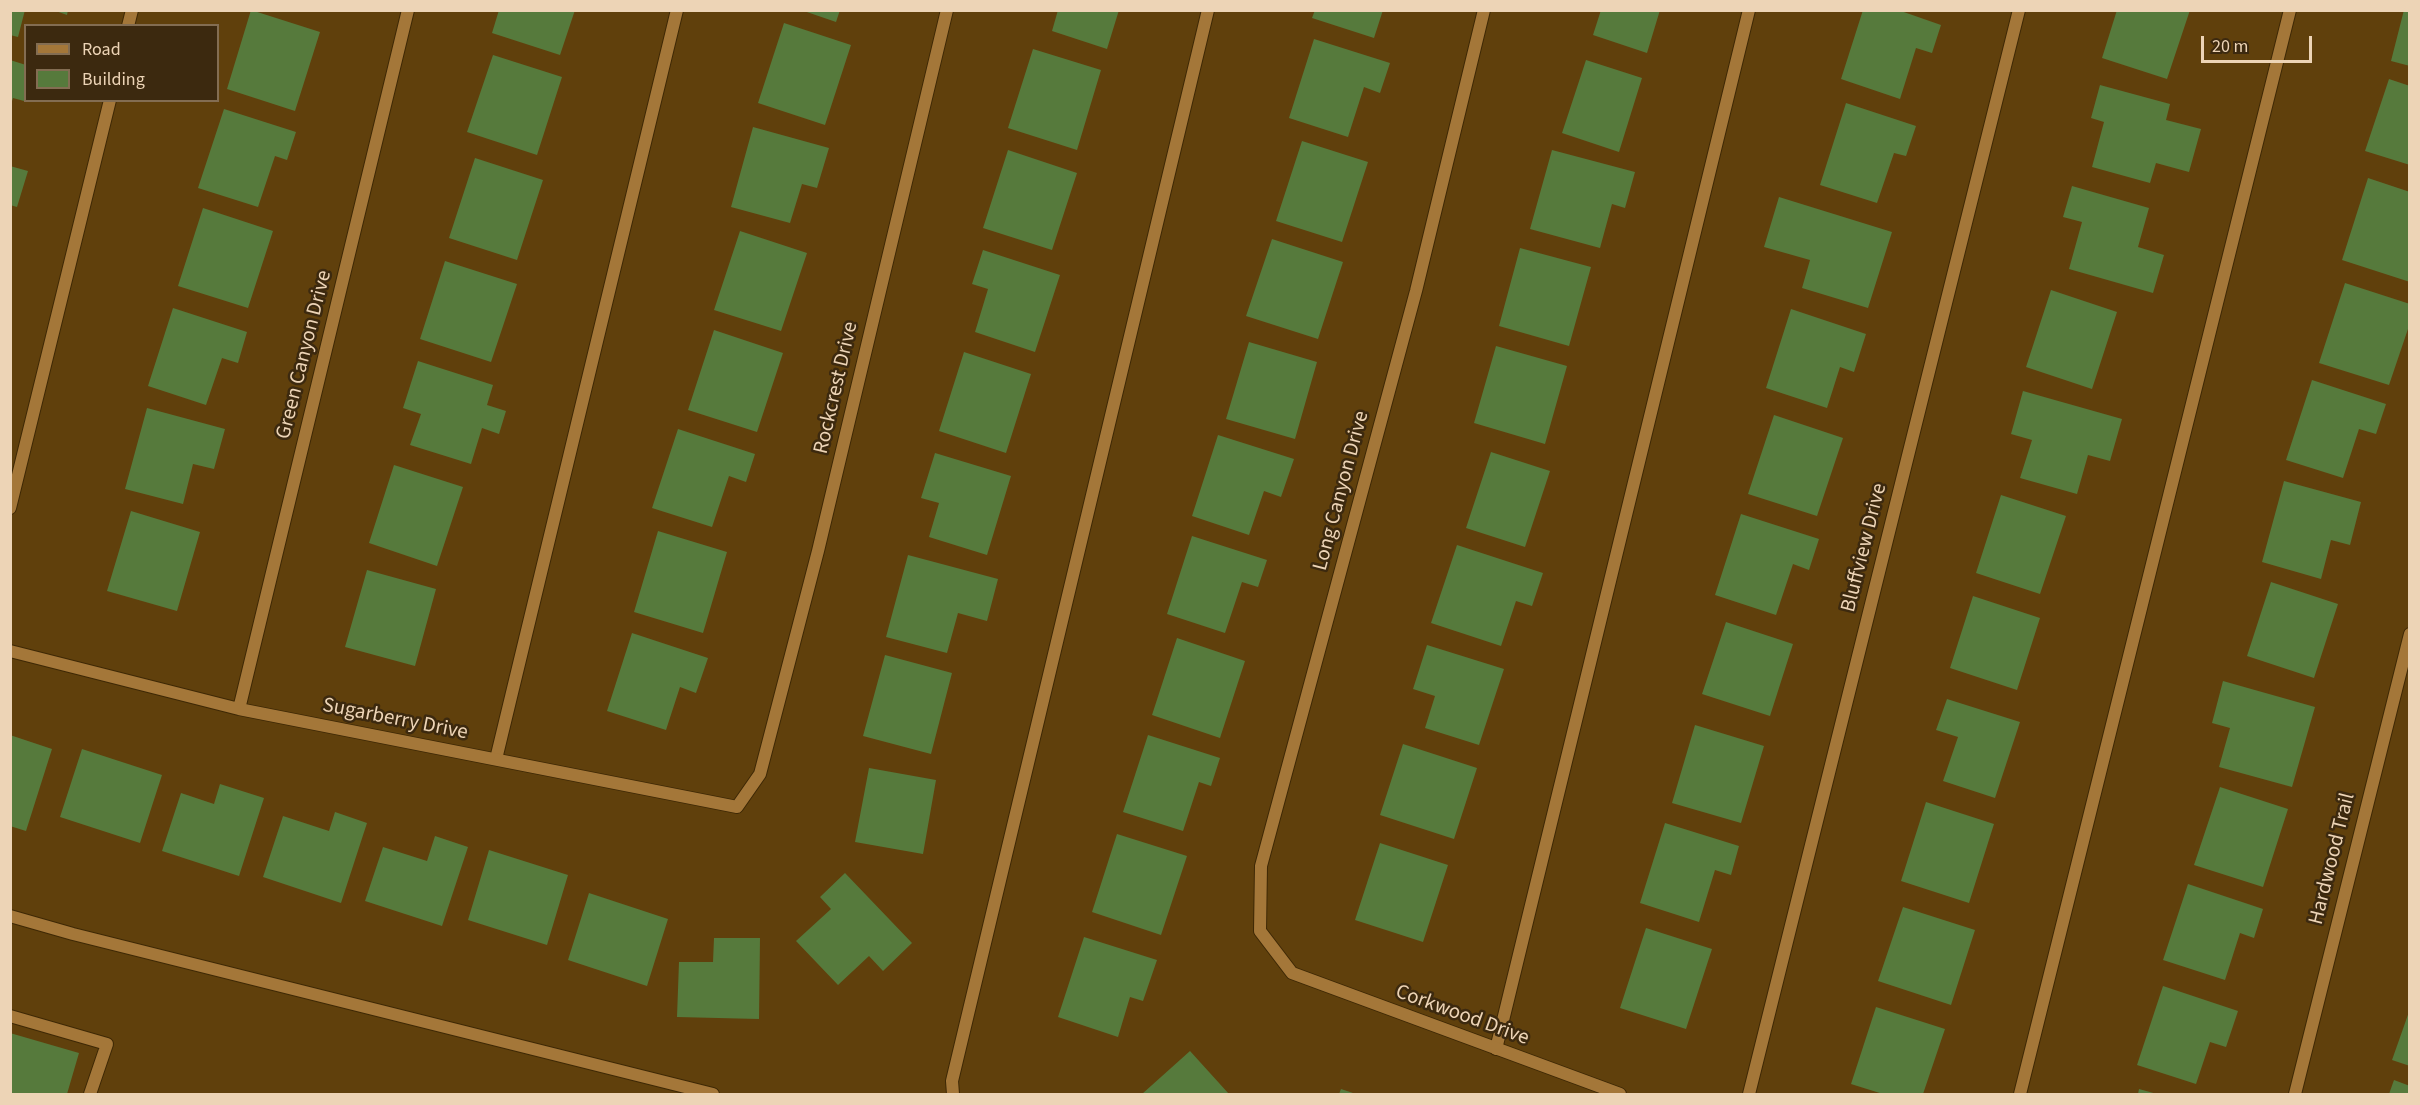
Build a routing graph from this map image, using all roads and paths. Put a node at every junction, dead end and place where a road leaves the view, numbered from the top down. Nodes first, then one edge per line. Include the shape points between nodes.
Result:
1 (408, 10) edge
2 (676, 10) edge
3 (947, 10) edge
4 (1208, 10) edge
5 (1484, 10) edge
6 (1749, 10) edge
7 (2019, 10) edge
8 (2290, 10) edge
9 (110, 102) edge
10 (10, 508) edge
11 (2409, 634) edge
12 (10, 651) edge
13 (239, 709) junction
14 (496, 759) junction
15 (759, 774) joint
16 (10, 916) edge
17 (1292, 973) joint
18 (10, 1016) edge
19 (1496, 1049) junction
20 (90, 1095) edge
21 (713, 1095) edge
22 (953, 1095) edge
23 (1620, 1095) edge
24 (1749, 1095) edge
25 (2020, 1095) edge
26 (2295, 1095) edge

1 - 13 street, Green Canyon Drive
2 - 14 street
3 - 15 street, Rockcrest Drive via 818,551
4 - 22 street via 952,1081
5 - 17 street, Long Canyon Drive via 1416,291 1261,866 1260,931
6 - 19 street
7 - 24 street, Bluffview Drive
8 - 25 street
9 - 10 street
11 - 26 street, Hardwood Trail
12 - 13 street, Sugarberry Drive
13 - 14 street, Sugarberry Drive
14 - 15 street, Sugarberry Drive via 736,807
16 - 21 street
17 - 19 street, Corkwood Drive
18 - 20 street via 107,1044
19 - 23 street, Corkwood Drive

